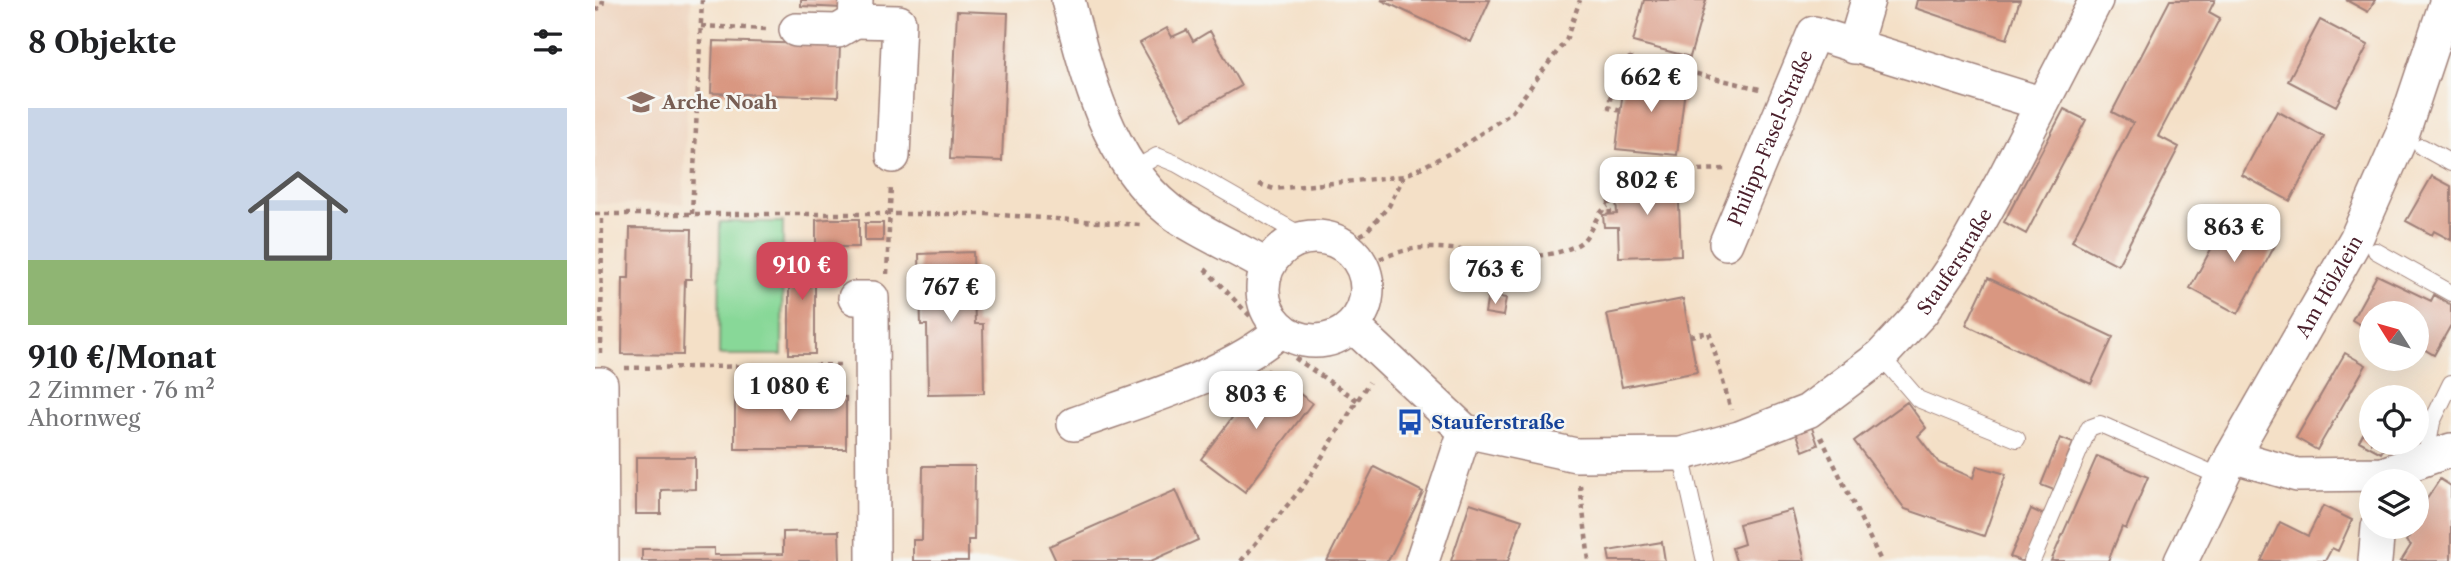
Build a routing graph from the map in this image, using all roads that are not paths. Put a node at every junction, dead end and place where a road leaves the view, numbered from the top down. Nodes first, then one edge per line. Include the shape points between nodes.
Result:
1 (1068, 0) edge
2 (1868, 0) edge
3 (2096, 0) edge
4 (2447, 0) edge
5 (855, 10) edge
6 (796, 30) road end
7 (1854, 47) junction
8 (2040, 103) junction
9 (2422, 147) dead end
10 (893, 156) road end
11 (2451, 163) edge
12 (1133, 170) junction
13 (1306, 238) junction
14 (1726, 243) dead end
15 (2376, 251) dead end
16 (1267, 266) junction
17 (2451, 293) edge
18 (864, 298) road end
19 (1353, 326) junction
20 (1281, 330) junction
21 (1881, 356) junction
22 (599, 379) edge
23 (2451, 383) edge
24 (1074, 424) dead end
25 (1465, 431) junction
26 (2017, 439) dead end
27 (1681, 454) junction
28 (2438, 456) edge
29 (2227, 467) junction
30 (2405, 469) edge
31 (2359, 476) edge
32 (2377, 539) edge
33 (602, 561) edge
34 (873, 561) edge
35 (1422, 561) edge
36 (1705, 561) edge
37 (2032, 561) edge
38 (2181, 561) edge
39 (2375, 561) edge

1 - 12 street via 1103,118
2 - 7 street
3 - 8 street, Stauferstraße
4 - 29 street, Am Hölzlein via 2402,135 2356,239
5 - 6 street via 838,31
5 - 10 street via 899,22
7 - 8 street, Philipp-Fasel-Straße
7 - 14 street, Philipp-Fasel-Straße via 1814,33
8 - 21 street, Stauferstraße via 1963,252 1922,312
9 - 11 lane
12 - 13 lane via 1157,156
12 - 16 street via 1169,210
13 - 16 street via 1278,250
13 - 19 street via 1327,238 1352,255 1367,282 1365,304
15 - 17 lane
16 - 20 street via 1262,284 1266,308
18 - 34 street via 873,365
19 - 20 street via 1317,342
19 - 25 street, Stauferstraße
20 - 24 street via 1258,351
21 - 26 lane via 1918,399
21 - 27 street, Stauferstraße via 1808,411
22 - 33 street
23 - 28 lane via 2432,422
25 - 27 street, Stauferstraße via 1576,455
25 - 35 street
27 - 36 lane
28 - 30 street
29 - 31 street
29 - 37 lane via 2100,424 2089,428
29 - 38 street, Am Hölzlein
32 - 39 street

